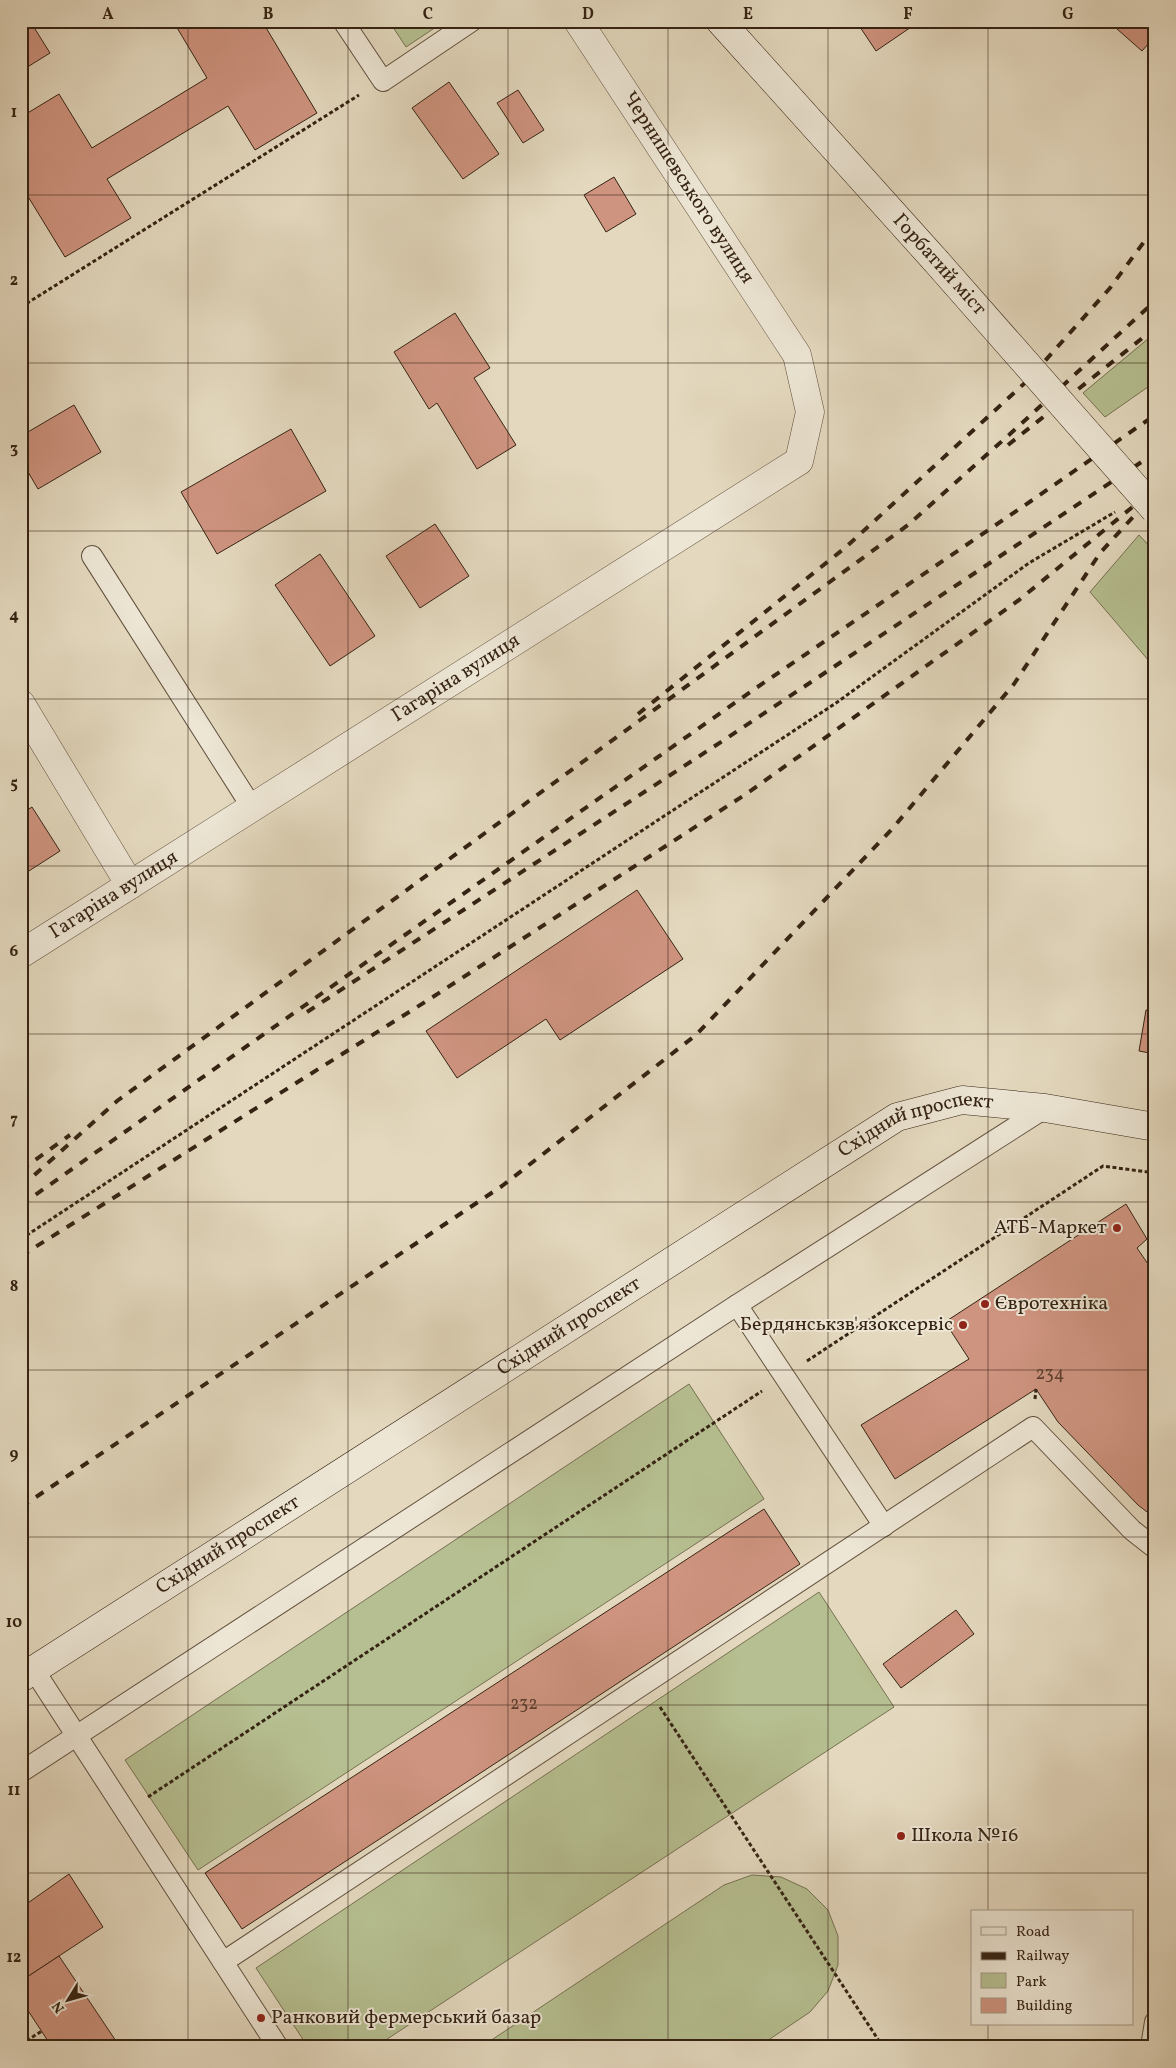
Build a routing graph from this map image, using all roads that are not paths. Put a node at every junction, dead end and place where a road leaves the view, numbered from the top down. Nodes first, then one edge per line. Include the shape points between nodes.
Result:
1 (343, 21) edge
2 (472, 21) edge
3 (578, 21) edge
4 (720, 21) edge
5 (797, 355) joint
6 (1155, 510) edge
7 (92, 556) dead end
8 (21, 704) edge
9 (253, 809) junction
10 (130, 885) junction
11 (21, 954) edge
12 (1045, 1108) junction
13 (1155, 1127) edge
14 (737, 1305) junction
15 (884, 1526) junction
16 (1155, 1548) edge
17 (28, 1674) edge
18 (76, 1736) junction
19 (21, 1772) edge
20 (223, 1962) junction
21 (1155, 2022) edge
22 (278, 2047) edge
23 (1151, 2047) edge

1 - 2 lane via 383,80
3 - 5 street, Чернишевського вулиця
4 - 6 street, Горбатий міст, bridge
5 - 9 street, Гагаріна вулиця via 810,412 799,461
7 - 9 lane
8 - 10 street
9 - 10 street, Гагаріна вулиця
10 - 11 street, Гагаріна вулиця
12 - 13 street, Східний проспект
12 - 14 lane
12 - 17 street, Східний проспект via 962,1100 897,1117
14 - 15 lane
14 - 18 lane
15 - 16 lane via 1033,1427 1132,1530
15 - 20 lane
17 - 18 lane
18 - 19 lane
18 - 20 lane
20 - 22 lane
21 - 23 lane

